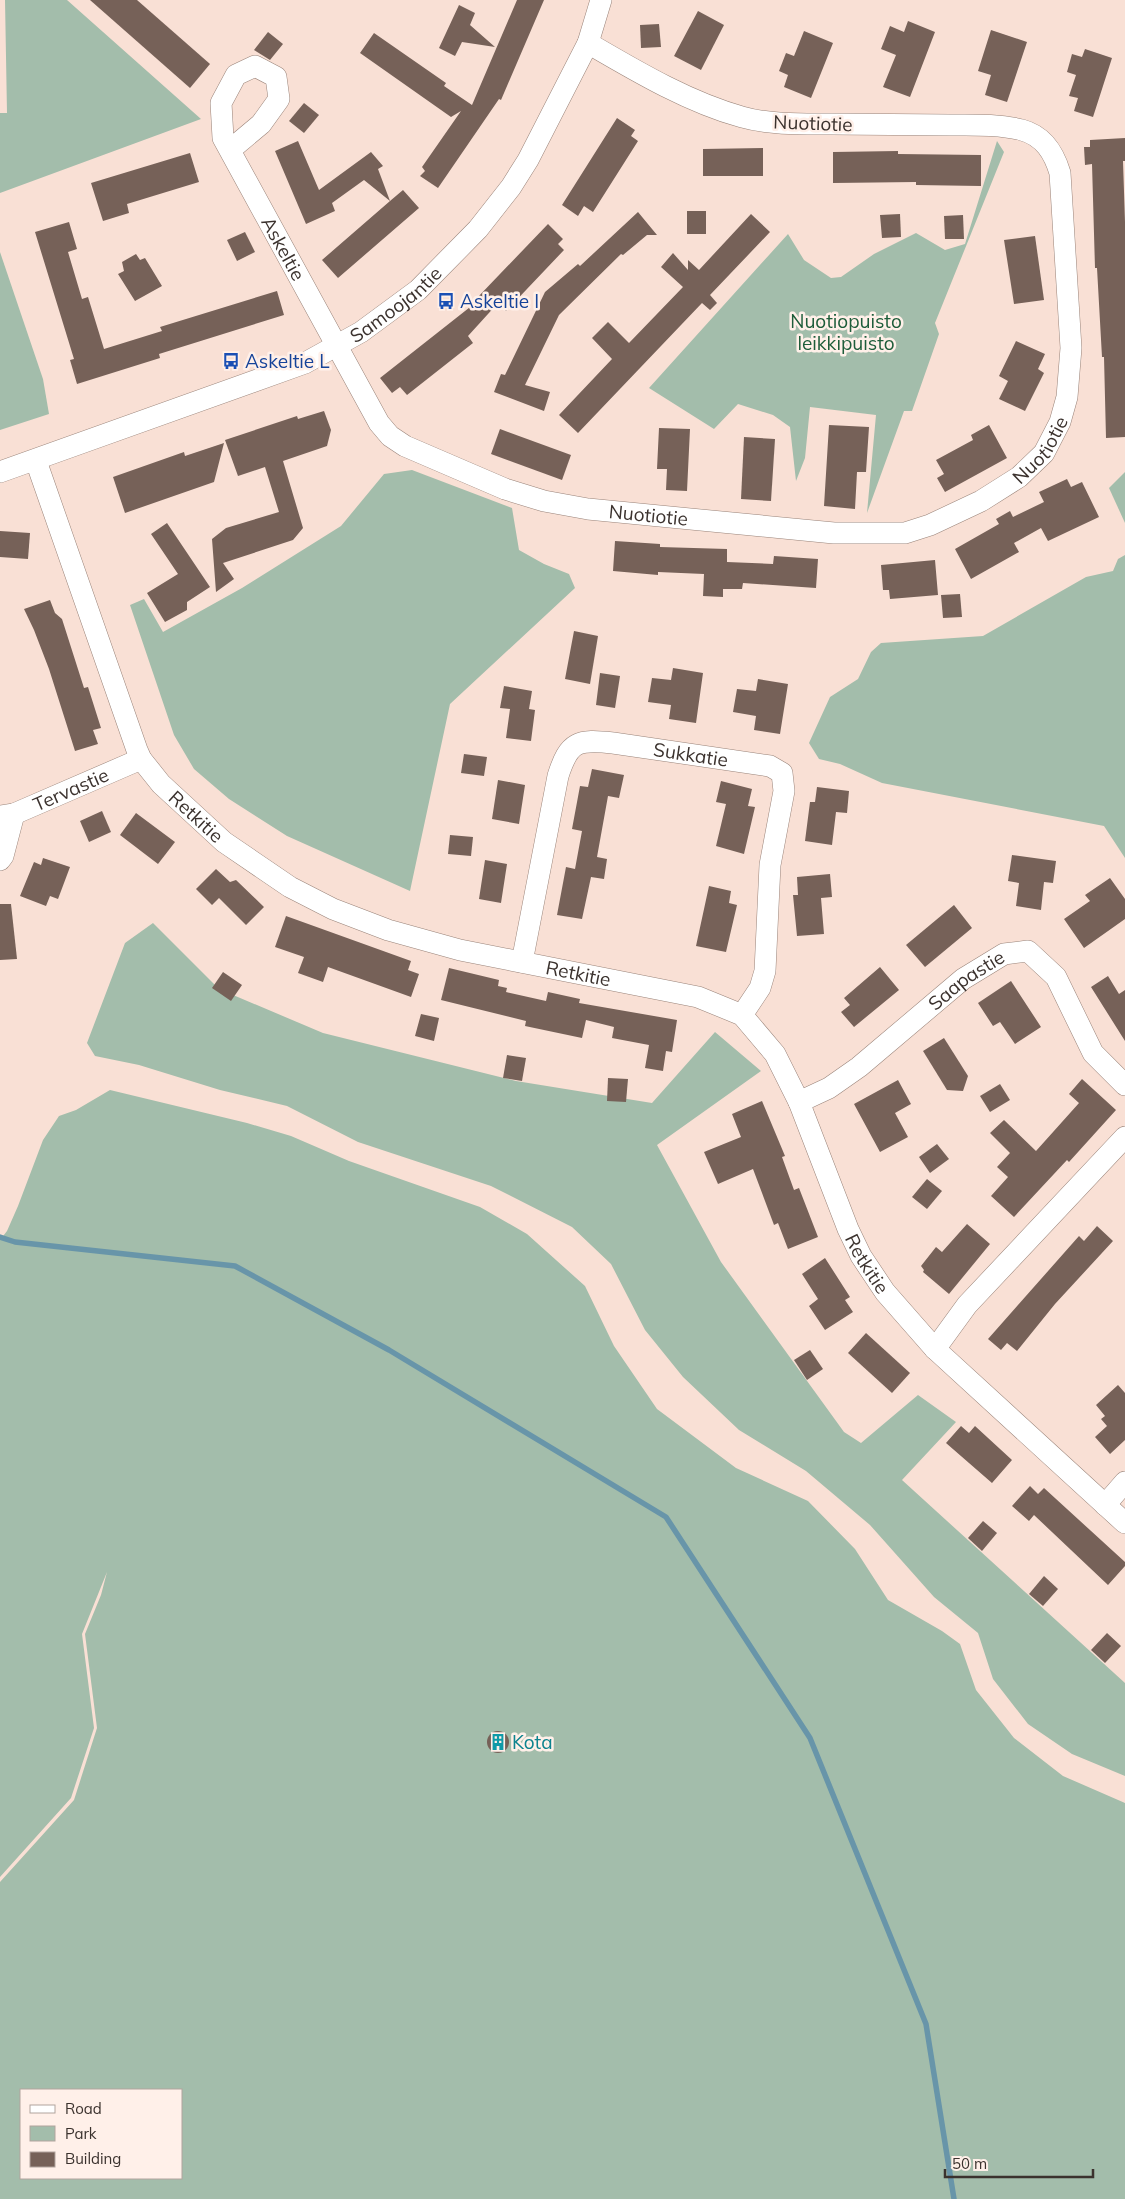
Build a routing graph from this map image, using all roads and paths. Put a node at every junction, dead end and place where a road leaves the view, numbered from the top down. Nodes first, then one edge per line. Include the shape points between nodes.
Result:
1 (601, 0) edge
2 (588, 43) junction
3 (230, 150) dead end
4 (337, 346) junction
5 (36, 461) junction
6 (0, 472) edge
7 (141, 759) junction
8 (7, 815) edge
9 (0, 860) edge
10 (522, 962) junction
11 (742, 1015) junction
12 (1125, 1086) edge
13 (799, 1102) junction
14 (1125, 1137) edge
15 (935, 1349) junction
16 (1125, 1482) edge
17 (1105, 1505) junction
18 (1125, 1523) edge

1 - 2 street, Samoojantie
2 - 4 street, Samoojantie via 528,160 478,229 418,290
2 - 4 street, Nuotiotie via 649,77 742,118 774,123 982,125 1023,130 1044,142 1054,154 1060,173 1071,348 1068,397 1044,453 1019,477 981,501 905,533 834,533 588,509 544,501 506,489 405,446 379,423
3 - 4 street, Askeltie
4 - 5 street, Samoojantie via 305,364
5 - 6 street, Samoojantie
5 - 7 street, Retkitie
7 - 8 street, Tervastie
7 - 10 street, Retkitie via 161,784 224,842 290,887 333,910 388,930 460,950
8 - 9 street
10 - 11 street, Retkitie via 698,997
10 - 11 street, Sukkatie via 558,776 564,757 574,745 587,740 613,742 770,766 782,773 784,791 770,866 766,971 760,988
11 - 13 street, Retkitie via 775,1054
12 - 13 street, Saapastie via 1093,1053 1056,977 1028,951 1004,954 963,979 859,1067 829,1088
13 - 15 street, Retkitie via 861,1256 885,1292
14 - 15 street via 967,1305
15 - 17 street, Retkitie
16 - 17 street
17 - 18 street, Retkitie

